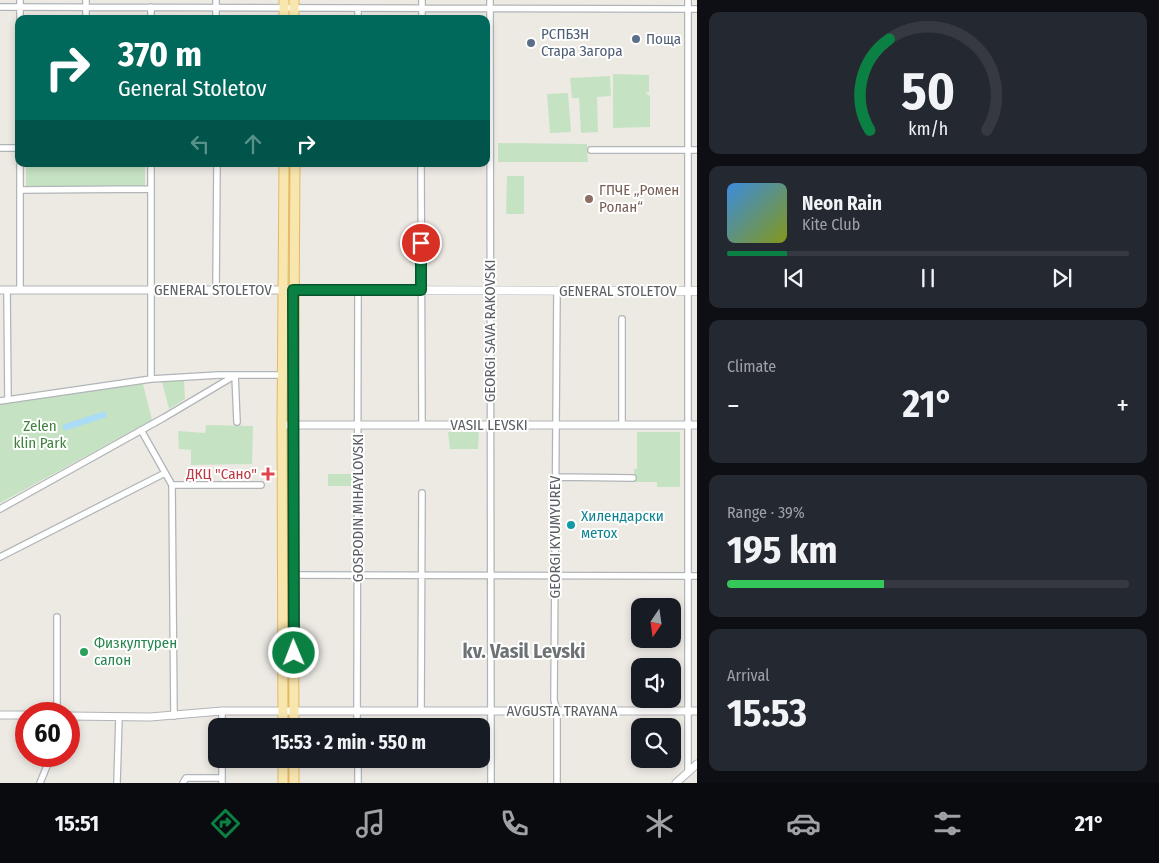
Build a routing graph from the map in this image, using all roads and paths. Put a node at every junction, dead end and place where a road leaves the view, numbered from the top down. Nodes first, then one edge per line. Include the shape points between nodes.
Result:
1 (86, 0) edge
2 (216, 0) edge
3 (422, 0) edge
4 (490, 0) edge
5 (688, 0) edge
6 (20, 3) edge
7 (284, 4) edge
8 (294, 4) edge
9 (0, 7) edge
10 (86, 7) junction
11 (151, 7) junction
12 (216, 7) junction
13 (358, 8) junction
14 (422, 8) junction
15 (490, 8) junction
16 (688, 9) junction
17 (696, 9) edge
18 (86, 15) edge
19 (151, 15) edge
20 (216, 15) edge
21 (358, 15) edge
22 (422, 15) edge
23 (490, 15) edge
24 (0, 148) edge
25 (15, 148) edge
26 (591, 150) dead end
27 (688, 150) junction
28 (696, 150) edge
29 (20, 167) edge
30 (151, 167) edge
31 (217, 167) edge
32 (284, 167) edge
33 (295, 167) edge
34 (421, 167) edge
35 (488, 167) edge
36 (20, 190) junction
37 (151, 190) junction
38 (4, 290) edge
39 (20, 290) junction
40 (151, 290) junction
41 (216, 290) junction
42 (288, 290) junction
43 (358, 290) junction
44 (421, 290) junction
45 (490, 290) junction
46 (557, 290) junction
47 (692, 291) edge
48 (622, 319) dead end
49 (236, 375) junction
50 (283, 375) junction
51 (151, 379) junction
52 (0, 400) edge
53 (8, 400) junction
54 (237, 422) dead end
55 (293, 425) junction
56 (358, 425) junction
57 (422, 425) junction
58 (490, 425) junction
59 (555, 425) junction
60 (622, 425) junction
61 (687, 425) junction
62 (696, 425) edge
63 (282, 426) junction
64 (141, 430) junction
65 (165, 473) junction
66 (555, 477) junction
67 (633, 478) dead end
68 (172, 485) junction
69 (261, 485) dead end
70 (422, 493) dead end
71 (0, 509) edge
72 (0, 557) edge
73 (293, 575) junction
74 (358, 575) junction
75 (422, 575) junction
76 (490, 575) junction
77 (555, 576) junction
78 (688, 576) junction
79 (696, 576) edge
80 (57, 617) dead end
81 (57, 702) edge
82 (688, 710) junction
83 (222, 711) junction
84 (357, 711) junction
85 (421, 711) junction
86 (491, 711) junction
87 (557, 711) junction
88 (696, 711) edge
89 (283, 712) junction
90 (294, 712) junction
91 (0, 715) edge
92 (15, 715) edge
93 (80, 716) edge
94 (174, 716) junction
95 (119, 717) junction
96 (222, 718) edge
97 (283, 718) edge
98 (294, 718) edge
99 (357, 718) edge
100 (696, 764) edge
101 (47, 767) edge
102 (283, 768) edge
103 (294, 768) edge
104 (358, 768) edge
105 (688, 772) junction
106 (222, 780) edge
107 (40, 783) edge
108 (117, 783) edge
109 (183, 783) edge
110 (283, 783) edge
111 (294, 783) edge
112 (358, 783) edge
113 (491, 783) edge
114 (557, 783) edge
115 (676, 783) edge

1 - 10 street
2 - 12 street
3 - 14 street
4 - 15 street, GEORGI SAVA RAKOVSKI
5 - 16 street
6 - 9 street
6 - 10 street
7 - 8 street
7 - 12 street
8 - 13 street
10 - 11 street
10 - 18 street
11 - 12 street
11 - 19 street
12 - 20 street
13 - 14 street
13 - 21 street
14 - 15 street
14 - 22 street
15 - 16 street
15 - 23 street, GEORGI SAVA RAKOVSKI
16 - 17 street
16 - 27 street
24 - 25 street
26 - 27 street
27 - 28 street
27 - 47 street
29 - 36 street
30 - 37 street
31 - 41 street
32 - 42 main road
33 - 42 main road
34 - 44 street
35 - 45 street, GEORGI SAVA RAKOVSKI
36 - 37 street
36 - 39 street
37 - 40 street
38 - 39 street, GENERAL STOLETOV
38 - 53 street
39 - 40 street, GENERAL STOLETOV
40 - 41 street, GENERAL STOLETOV
40 - 51 street
41 - 42 street, GENERAL STOLETOV
42 - 43 main road, GENERAL STOLETOV
42 - 50 main road
42 - 55 main road
43 - 44 main road, GENERAL STOLETOV
43 - 56 street, GOSPODIN MIHAYLOVSKI
44 - 45 main road, GENERAL STOLETOV
44 - 57 street
45 - 46 main road, GENERAL STOLETOV
45 - 58 street, GEORGI SAVA RAKOVSKI
46 - 47 main road, GENERAL STOLETOV
46 - 59 street, GEORGI KYUMYUREV
47 - 61 street
48 - 60 street
49 - 50 street
49 - 51 street
49 - 54 street
49 - 64 street
50 - 63 main road
51 - 53 street
52 - 53 street
55 - 56 street, VASIL LEVSKI
55 - 63 street, VASIL LEVSKI
55 - 73 main road
56 - 57 street, VASIL LEVSKI
56 - 74 street, GOSPODIN MIHAYLOVSKI
57 - 58 street, VASIL LEVSKI
58 - 59 street, VASIL LEVSKI
58 - 76 street, GEORGI SAVA RAKOVSKI
59 - 60 street, VASIL LEVSKI
59 - 66 street, GEORGI KYUMYUREV
60 - 61 street, VASIL LEVSKI
61 - 62 street, VASIL LEVSKI
61 - 78 street
63 - 89 main road
64 - 65 street
64 - 71 street
65 - 68 street
65 - 72 street
66 - 67 street
66 - 77 street, GEORGI KYUMYUREV
68 - 69 street
68 - 94 street
70 - 75 street
73 - 74 street
73 - 90 main road
74 - 75 street
74 - 84 street, GOSPODIN MIHAYLOVSKI
75 - 76 street
75 - 85 street
76 - 77 street
76 - 86 street, GEORGI SAVA RAKOVSKI
77 - 78 street
77 - 87 street, GEORGI KYUMYUREV via 554,700
78 - 79 street
78 - 82 street
80 - 81 street
82 - 87 street, AVGUSTA TRAYANA
82 - 88 street, AVGUSTA TRAYANA
82 - 105 street
83 - 89 street, AVGUSTA TRAYANA
83 - 94 street, AVGUSTA TRAYANA
83 - 96 street
84 - 85 street, AVGUSTA TRAYANA
84 - 90 street, AVGUSTA TRAYANA
84 - 99 street, GOSPODIN MIHAYLOVSKI
85 - 86 street, AVGUSTA TRAYANA
86 - 87 street, AVGUSTA TRAYANA
86 - 113 street, GEORGI SAVA RAKOVSKI
87 - 114 street, GEORGI KYUMYUREV
89 - 90 street, AVGUSTA TRAYANA
89 - 97 main road
90 - 98 main road
91 - 92 street
93 - 95 street, AVGUSTA TRAYANA
94 - 95 street, AVGUSTA TRAYANA
95 - 108 street
100 - 105 street
101 - 107 street
102 - 110 main road
103 - 111 main road
104 - 112 street
105 - 115 street
106 - 109 street via 186,778

